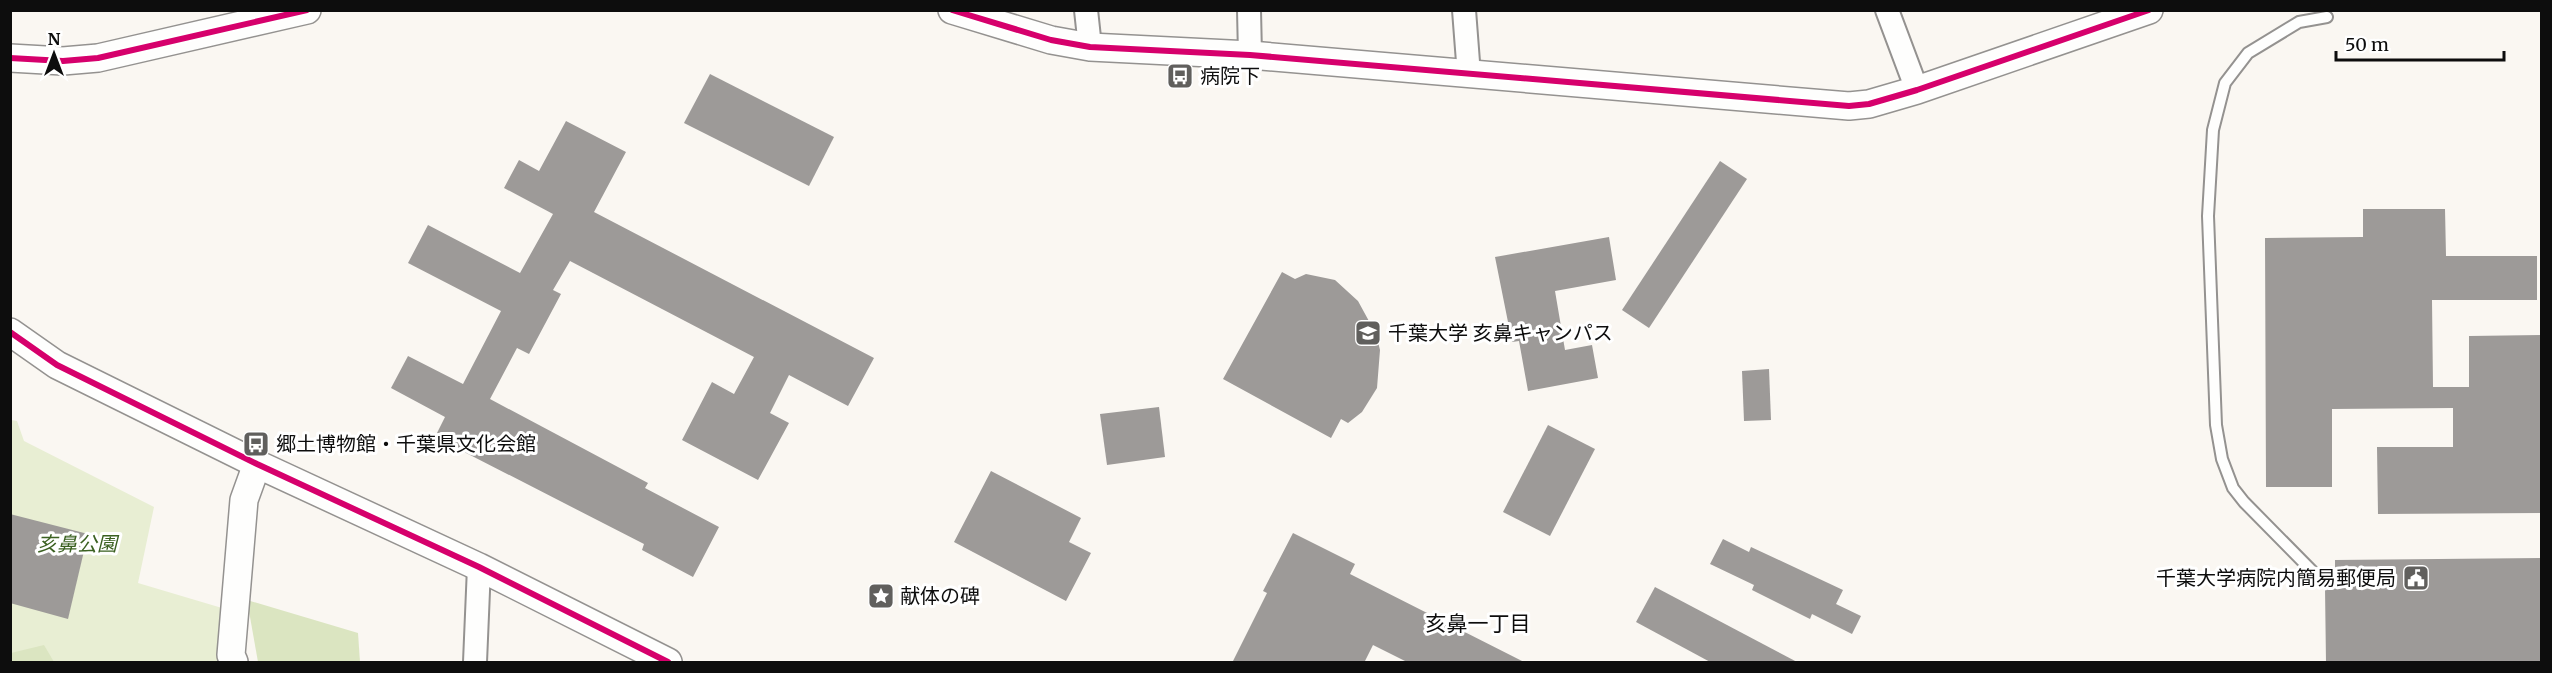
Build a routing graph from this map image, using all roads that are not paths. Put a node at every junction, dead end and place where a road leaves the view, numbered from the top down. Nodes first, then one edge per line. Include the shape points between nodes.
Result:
1 (306, 10) edge
2 (952, 10) edge
3 (1086, 10) edge
4 (1249, 10) edge
5 (1464, 10) edge
6 (1887, 10) edge
7 (2149, 10) edge
8 (255, 16) edge
9 (2327, 17) dead end
10 (1090, 47) junction
11 (1251, 55) junction
12 (10, 58) edge
13 (1469, 75) junction
14 (1917, 90) junction
15 (10, 332) edge
16 (257, 464) junction
17 (479, 567) junction
18 (2317, 576) dead end
19 (234, 663) edge
20 (475, 663) edge
21 (668, 663) edge

1 - 8 street
2 - 10 street via 1051,40
3 - 10 street
4 - 11 street
5 - 13 street
6 - 14 street
7 - 14 street
8 - 12 street via 98,58
9 - 18 lane via 2299,22 2248,53 2226,83 2213,130 2208,216 2216,425 2222,459 2233,488
10 - 11 street
11 - 13 street
13 - 14 street via 1820,105 1869,104
15 - 16 street via 57,365
16 - 17 street
16 - 19 street via 244,500 231,655
17 - 20 street
17 - 21 street

